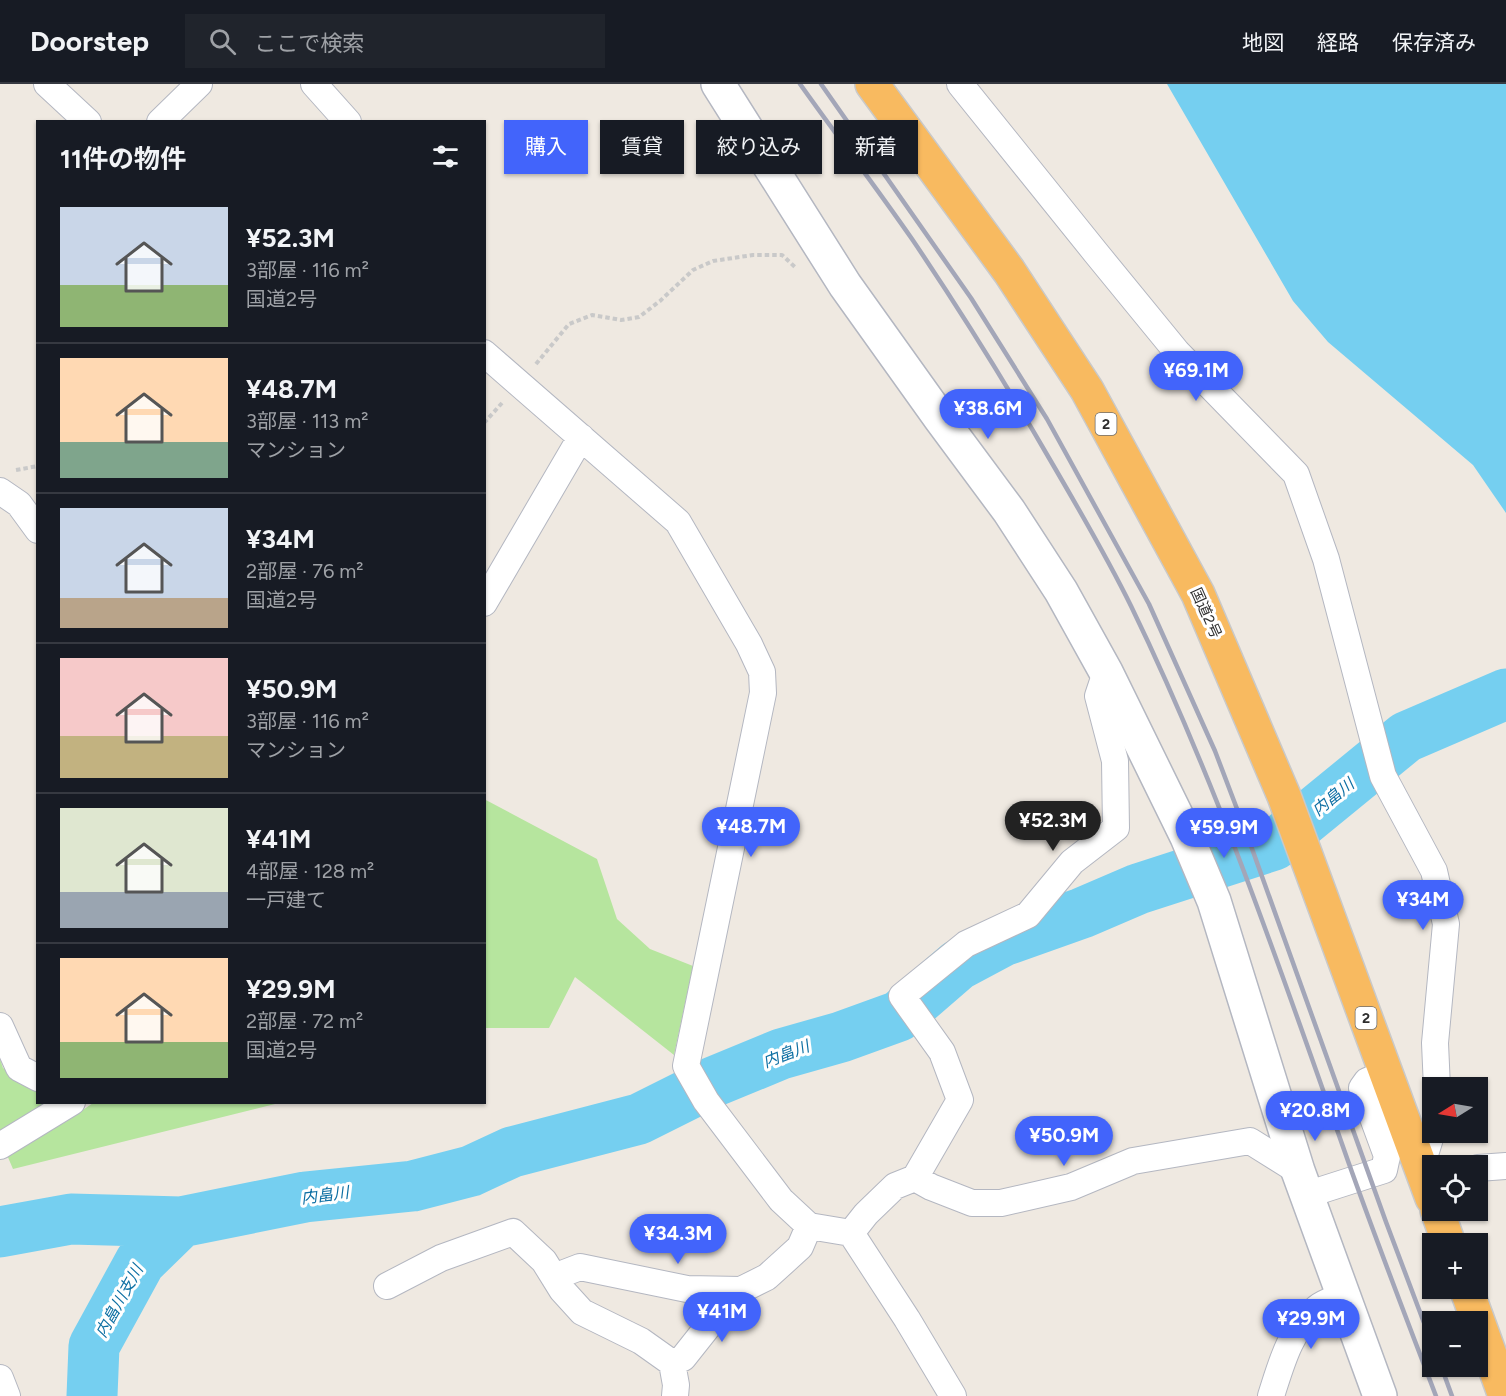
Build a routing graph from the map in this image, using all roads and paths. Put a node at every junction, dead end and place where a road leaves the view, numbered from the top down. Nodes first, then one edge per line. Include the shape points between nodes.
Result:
1 (47, 84) edge
2 (199, 84) edge
3 (314, 84) edge
4 (718, 84) edge
5 (872, 84) edge
6 (960, 84) edge
7 (86, 120) edge
8 (162, 120) edge
9 (346, 120) edge
10 (799, 270) dead end
11 (486, 355) edge
12 (519, 383) junction
13 (581, 436) junction
14 (0, 491) edge
15 (36, 527) edge
16 (486, 600) edge
17 (1106, 672) junction
18 (0, 1026) edge
19 (1387, 1073) junction
20 (36, 1077) edge
21 (1437, 1077) edge
22 (69, 1104) edge
23 (0, 1146) edge
24 (1422, 1156) edge
25 (1506, 1166) edge
26 (1488, 1167) edge
27 (915, 1178) junction
28 (1302, 1183) junction
29 (809, 1226) junction
30 (850, 1233) junction
31 (554, 1277) junction
32 (387, 1286) dead end
33 (732, 1290) junction
34 (1343, 1296) junction
35 (1470, 1299) edge
36 (672, 1363) junction
37 (0, 1378) edge
38 (7, 1396) edge
39 (675, 1396) edge
40 (953, 1396) edge
41 (1271, 1396) edge
42 (1380, 1396) edge
43 (1505, 1396) edge

1 - 7 street
2 - 8 street
3 - 9 street
4 - 17 street via 845,285 1022,531
5 - 19 highway, 国道2号 / 2 via 1009,271 1087,390 1198,594 1284,796
6 - 21 street via 1177,352 1296,474 1326,559 1383,776 1434,871 1446,924 1435,1043
10 - 12 path via 782,255 713,261 693,270 639,317 621,320 592,315 569,324
11 - 12 street
12 - 13 street
13 - 16 street
13 - 29 street via 678,522 762,672 763,693 686,1066 706,1101 781,1200
14 - 15 street via 19,504
17 - 27 street via 1098,696 1115,761 1116,828 1072,862 1028,915 966,944 902,996 942,1052 960,1100
17 - 28 street via 1187,837 1214,902
18 - 20 street via 19,1068
19 - 24 highway, 国道2号 / 2
19 - 28 street via 1367,1081 1362,1088 1387,1156 1384,1170
22 - 23 street
25 - 26 street
27 - 28 street via 972,1203 1001,1203 1071,1187 1133,1161 1250,1141
27 - 30 street via 896,1186
28 - 34 street
29 - 30 street
29 - 33 street via 800,1247 767,1277 741,1290
30 - 40 street
31 - 32 street via 544,1261 513,1232 441,1258
31 - 33 street via 580,1267 687,1289
31 - 36 street via 582,1312 641,1341
33 - 36 street via 729,1300 683,1358
34 - 41 street via 1318,1307 1297,1329
34 - 42 street
35 - 43 highway
36 - 39 street
37 - 38 street

